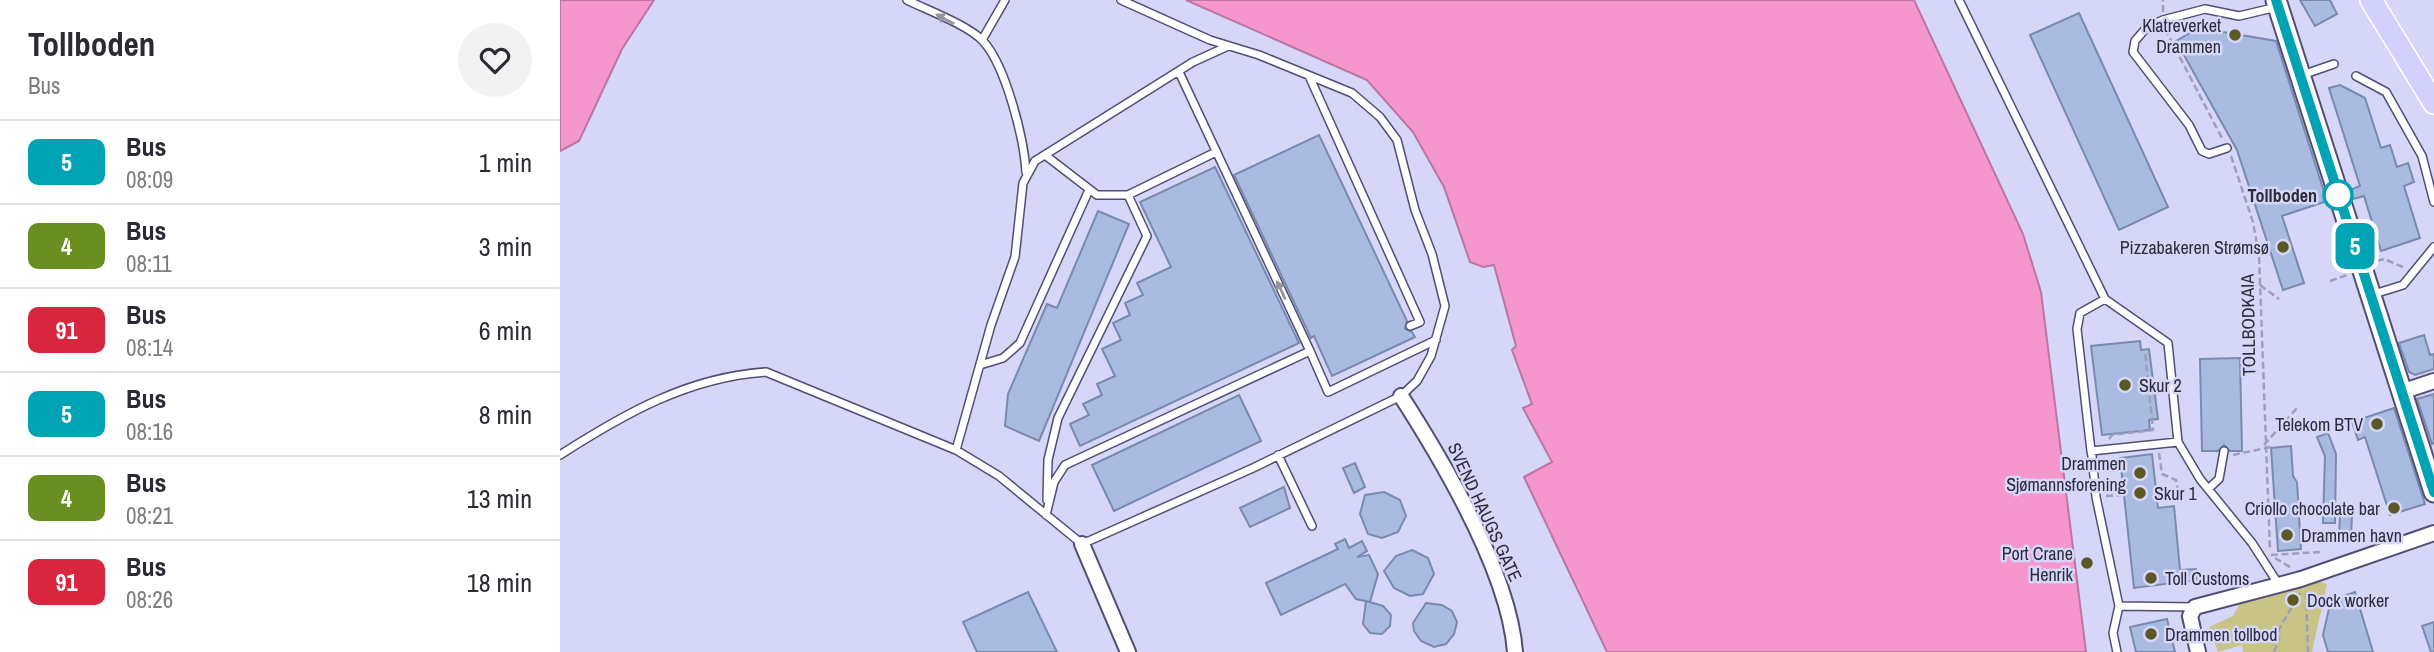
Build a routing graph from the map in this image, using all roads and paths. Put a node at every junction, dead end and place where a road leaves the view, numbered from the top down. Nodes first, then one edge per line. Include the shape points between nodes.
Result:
1 (907, 0) edge
2 (1005, 0) edge
3 (1121, 0) edge
4 (1959, 0) edge
5 (2163, 0) edge
6 (2371, 0) edge
7 (2382, 0) edge
8 (2277, 3) edge
9 (2162, 20) junction
10 (982, 40) junction
11 (1226, 47) junction
12 (2334, 64) dead end
13 (1179, 72) junction
14 (2300, 76) junction
15 (2356, 76) dead end
16 (1310, 77) junction
17 (2434, 86) edge
18 (2434, 103) edge
19 (2227, 148) junction
20 (1216, 152) junction
21 (1045, 155) junction
22 (1026, 173) junction
23 (1089, 190) junction
24 (1128, 195) junction
25 (2434, 202) edge
26 (2434, 247) edge
27 (2360, 262) junction
28 (2413, 272) junction
29 (2260, 285) junction
30 (2370, 296) junction
31 (2105, 299) junction
32 (2279, 299) dead end
33 (1410, 326) dead end
34 (1436, 340) junction
35 (1310, 351) junction
36 (2145, 352) dead end
37 (980, 365) junction
38 (2434, 381) edge
39 (2401, 392) junction
40 (1401, 396) junction
41 (2297, 408) dead end
42 (2178, 442) junction
43 (2158, 444) junction
44 (2264, 447) junction
45 (2271, 447) dead end
46 (2110, 449) junction
47 (956, 450) junction
48 (2091, 451) junction
49 (2224, 451) dead end
50 (560, 455) edge
51 (1278, 455) junction
52 (2224, 461) junction
53 (2208, 489) junction
54 (2434, 492) edge
55 (2124, 495) dead end
56 (2096, 496) junction
57 (2180, 505) dead end
58 (1046, 515) junction
59 (1312, 526) dead end
60 (2434, 533) edge
61 (1082, 544) junction
62 (2320, 552) dead end
63 (2271, 555) junction
64 (2301, 579) junction
65 (2279, 585) junction
66 (2119, 606) junction
67 (2195, 607) junction
68 (1128, 652) edge
69 (1515, 652) edge
70 (2117, 652) edge
71 (2198, 652) edge
72 (2274, 652) edge
73 (2308, 652) edge

10 -> 1 lane
2 - 10 lane
3 - 11 lane
4 - 31 lane
5 - 9 path, TOLLBODKAIA
6 - 18 main road
7 - 17 main road
8 - 9 lane via 2239,16 2205,9
8 - 14 main road
9 - 19 path, TOLLBODKAIA
9 - 19 lane via 2147,27 2135,41 2133,52 2178,110 2202,151 2209,154
10 - 22 lane via 1022,134
11 - 13 lane
11 - 16 lane via 1259,55
12 - 14 lane
13 - 20 lane
13 - 21 lane
14 - 27 main road
15 - 25 lane via 2386,92 2422,156
16 - 33 lane via 1420,322
16 - 34 lane via 1352,93 1380,117 1397,140 1446,306
19 - 29 path, TOLLBODKAIA via 2256,235
20 - 24 lane
35 -> 20 lane
21 - 22 lane
21 - 23 lane
22 - 37 lane via 1015,257
23 - 24 lane via 1097,195
23 - 37 lane via 1020,343 1003,358
24 - 58 lane via 1147,236 1058,418 1048,460
26 - 28 lane
27 - 28 path via 2384,259
27 - 30 main road
28 - 30 lane via 2403,285
29 - 32 path
29 - 44 path, TOLLBODKAIA
30 - 39 main road
31 - 42 lane via 2168,343
31 - 48 lane via 2080,313 2077,329
34 - 35 lane via 1328,392
34 - 40 lane via 1417,381
35 - 58 lane via 1065,465 1054,482
36 - 46 path via 2153,430 2112,435
37 - 47 lane
38 - 39 street
39 - 54 main road
40 - 51 lane
40 - 69 street, SVEND HAUGS GATE via 1442,461 1481,544 1508,606
41 - 44 path
42 - 43 lane
42 - 53 lane
43 - 46 lane
43 - 57 path via 2162,474 2176,480
44 - 45 path
44 - 52 path
44 - 63 path, TOLLBODKAIA
46 - 48 lane
47 - 50 lane via 766,372 683,388
47 - 58 lane via 999,476
48 - 56 lane
49 - 52 lane
51 - 59 lane
51 - 61 lane
52 - 53 lane via 2219,480
53 - 65 lane via 2252,542
55 - 56 path
56 - 66 lane
58 - 61 lane
60 - 64 street
61 - 68 street
62 - 63 path
63 - 64 path via 2295,569
64 - 65 street
64 - 72 path via 2300,593 2279,629
64 - 73 path via 2308,605
65 - 67 street
66 - 67 lane
66 - 70 lane via 2113,633
67 - 71 street via 2190,616

